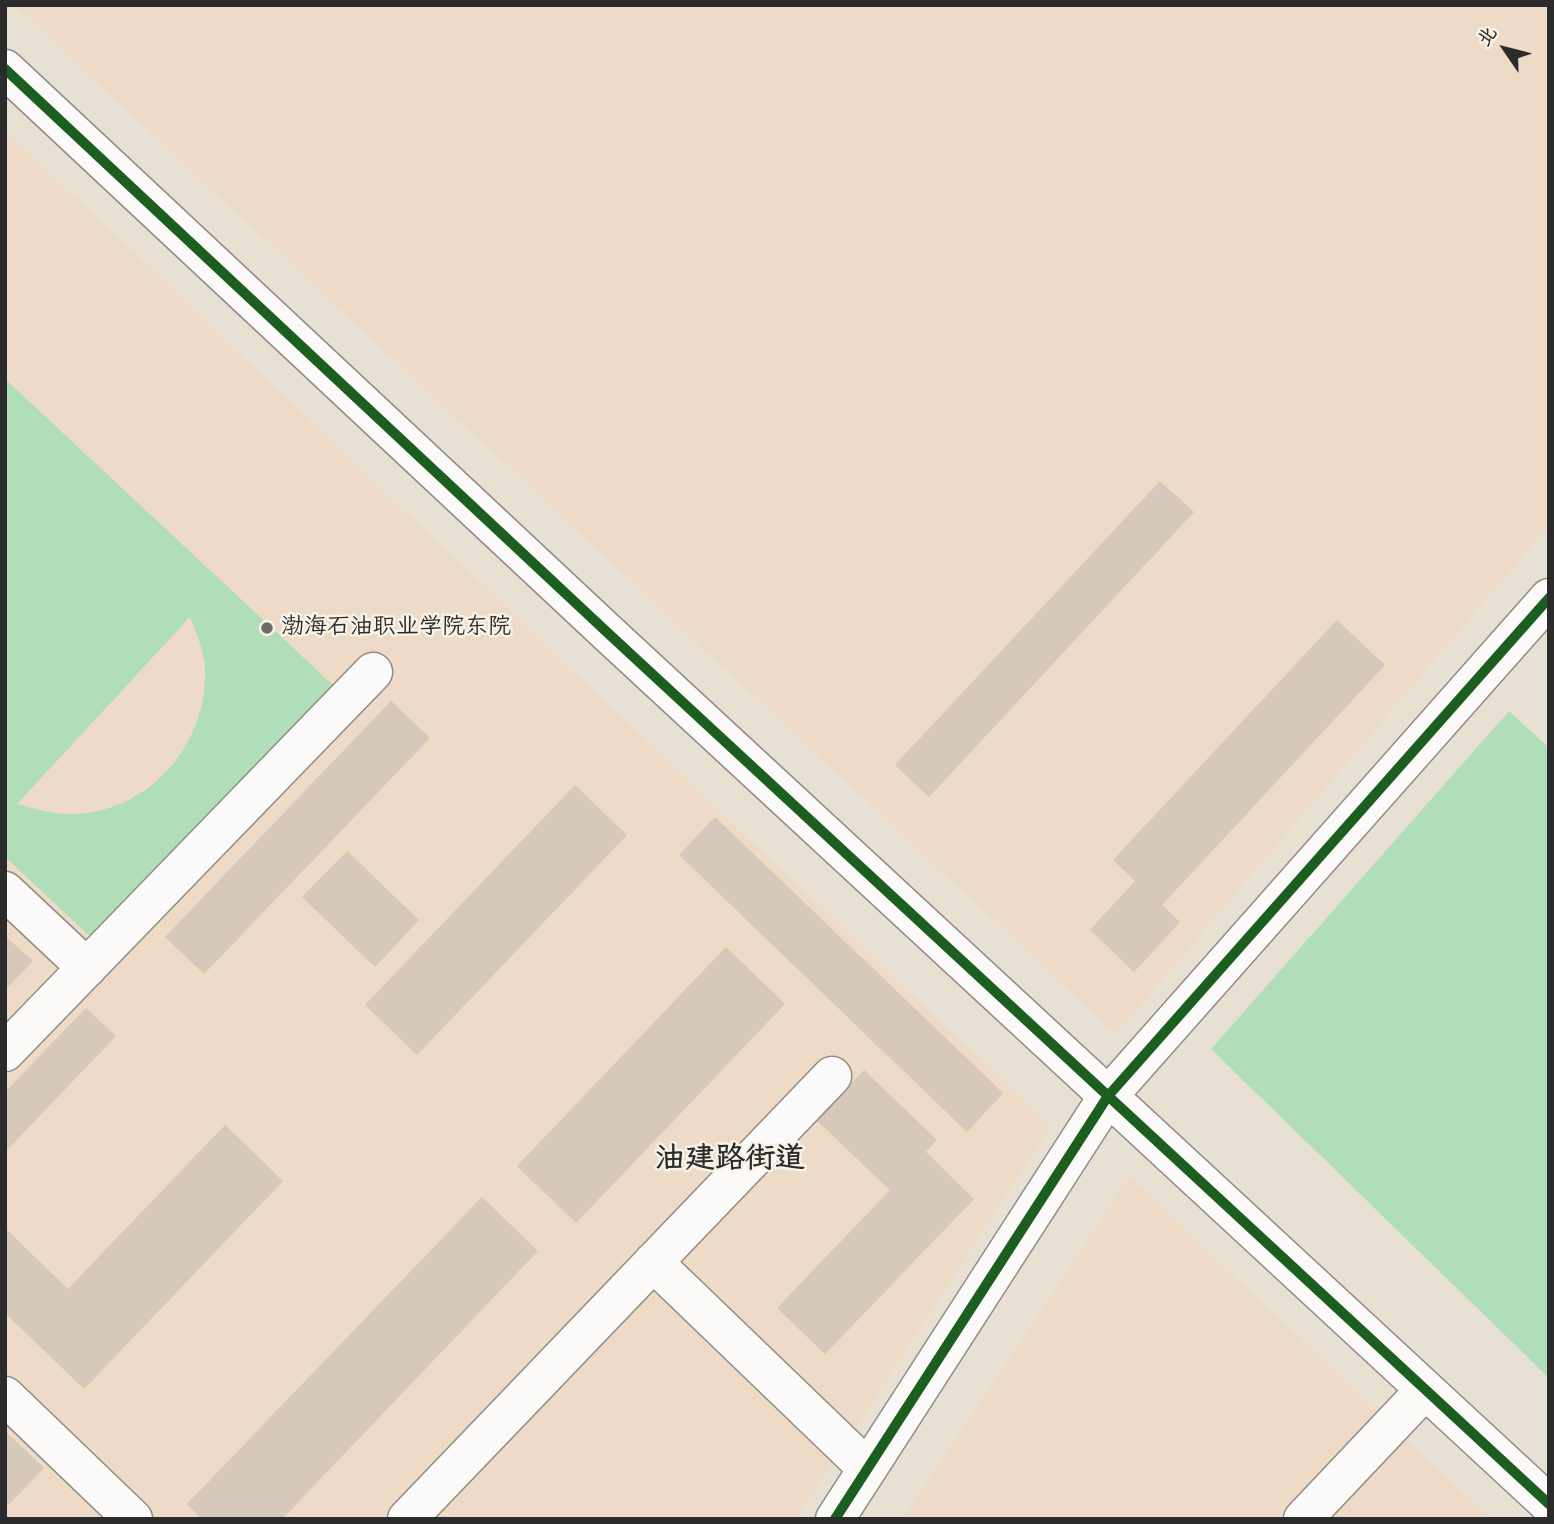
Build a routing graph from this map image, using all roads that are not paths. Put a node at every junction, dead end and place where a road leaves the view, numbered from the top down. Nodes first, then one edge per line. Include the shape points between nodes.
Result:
1 (5, 69) edge
2 (1549, 597) edge
3 (373, 672) dead end
4 (5, 891) edge
5 (87, 968) junction
6 (5, 1052) edge
7 (832, 1076) dead end
8 (1108, 1096) junction
9 (653, 1262) junction
10 (1425, 1390) junction
11 (5, 1396) edge
12 (867, 1468) junction
13 (1549, 1504) edge
14 (133, 1519) edge
15 (407, 1519) edge
16 (835, 1519) edge
17 (1303, 1519) edge

1 - 8 street
2 - 8 street
3 - 5 street
4 - 5 street
5 - 6 street
7 - 9 street
8 - 10 street
8 - 12 street
9 - 12 street
9 - 15 street
10 - 13 street
10 - 17 street
11 - 14 street
12 - 16 street

